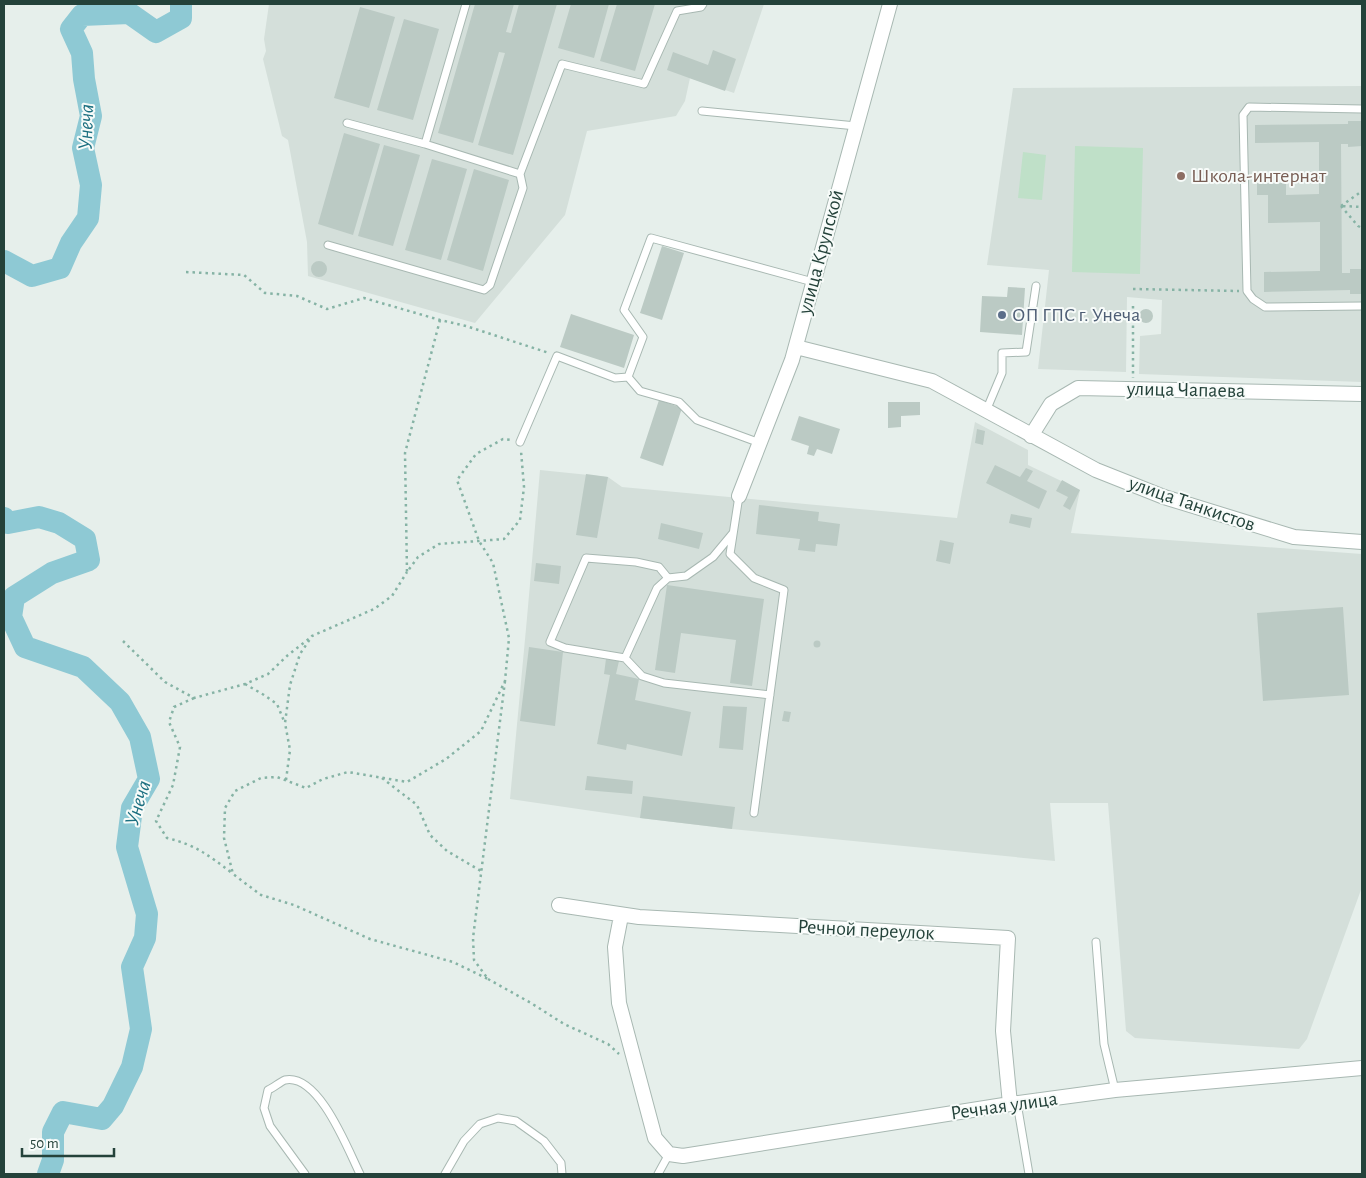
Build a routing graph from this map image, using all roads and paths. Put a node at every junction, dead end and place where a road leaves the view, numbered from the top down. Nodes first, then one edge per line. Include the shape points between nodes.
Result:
1 (466, 4) edge
2 (704, 4) edge
3 (890, 4) edge
4 (1362, 109) edge
5 (702, 111) dead end
6 (347, 123) dead end
7 (856, 126) junction
8 (425, 144) junction
9 (520, 174) junction
10 (1362, 191) edge
11 (1341, 206) junction
12 (1362, 207) edge
13 (1362, 228) edge
14 (328, 245) dead end
15 (186, 272) dead end
16 (813, 282) junction
17 (1036, 286) dead end
18 (1134, 289) dead end
19 (1247, 291) junction
20 (1133, 306) dead end
21 (1362, 306) edge
22 (440, 320) junction
23 (796, 347) junction
24 (557, 356) junction
25 (628, 377) junction
26 (1133, 389) junction
27 (1362, 394) edge
28 (986, 411) junction
29 (1031, 436) junction
30 (520, 442) junction
31 (760, 443) junction
32 (739, 496) joint
33 (733, 533) junction
34 (479, 541) junction
35 (1362, 542) edge
36 (407, 572) junction
37 (668, 578) junction
38 (312, 636) junction
39 (123, 640) dead end
40 (625, 658) junction
41 (505, 681) junction
42 (245, 684) junction
43 (770, 694) junction
44 (194, 698) junction
45 (285, 723) junction
46 (381, 777) junction
47 (286, 780) junction
48 (754, 813) dead end
49 (481, 871) junction
50 (233, 874) junction
51 (559, 905) dead end
52 (622, 916) junction
53 (1096, 942) dead end
54 (488, 979) junction
55 (1362, 1068) edge
56 (637, 1069) junction
57 (1114, 1090) junction
58 (1013, 1104) junction
59 (669, 1154) junction
60 (305, 1174) edge
61 (360, 1174) edge
62 (445, 1174) edge
63 (562, 1174) edge
64 (658, 1174) edge
65 (1029, 1174) edge

1 - 8 lane
2 - 9 lane via 701,8 678,11 644,84 562,64
3 - 7 street, улица Крупской
4 - 19 lane via 1249,107 1243,115
5 - 7 lane
6 - 8 lane
7 - 16 street, улица Крупской
8 - 9 lane
9 - 14 lane via 523,188 490,285 484,290
10 - 11 path
11 - 12 path
11 - 13 path
15 - 22 path via 244,275 265,293 297,296 327,309 364,298
16 - 23 street, улица Крупской
16 - 25 lane via 651,238 624,310 643,337
17 - 28 lane via 1026,352 1002,353 1002,373
18 - 19 path
19 - 21 lane via 1265,307
20 - 26 path
22 - 24 path
22 - 36 path via 405,453
23 - 28 street, улица Танкистов via 932,381
23 - 31 street, улица Крупской
24 - 25 lane via 615,378
24 - 30 lane
25 - 31 lane via 640,391 679,402 697,420
26 - 27 street, улица Чапаева
26 - 29 street, улица Чапаева via 1078,388 1051,404
28 - 29 street, улица Танкистов
29 - 35 street, улица Танкистов via 1096,470 1164,497 1294,537
30 - 34 path via 524,487 520,520 504,539
30 - 34 path via 503,439 476,454 457,480
31 - 32 street, улица Крупской
32 - 33 lane
33 - 37 lane via 713,557 686,576
33 - 43 lane via 730,554 754,578 784,590
34 - 36 path via 439,544 418,557
34 - 41 path via 493,563 509,638
36 - 38 path via 392,596 374,609
37 - 40 lane via 658,588
37 - 40 lane via 659,567 586,558 550,642 566,648
38 - 42 path via 268,674
38 - 45 path via 300,654 290,686
39 - 44 path via 165,682
40 - 43 lane via 642,676 664,683
41 - 46 path via 481,731 446,759 407,782
41 - 49 path
42 - 44 path
42 - 45 path via 277,704
43 - 48 lane
44 - 50 path via 174,707 169,722 180,747 173,785 156,821 167,838 206,853
45 - 47 path via 290,750
46 - 47 path via 348,772 306,788
46 - 49 path via 417,805 430,835 447,851
47 - 50 path via 261,778 234,791 225,808 224,838
49 - 54 path via 473,938 474,960
50 - 54 path via 262,895 294,904 370,939 453,962
51 - 52 street, Речной переулок
52 - 56 street via 615,947 619,1003
52 - 58 street, Речной переулок via 1008,938 1003,1031
53 - 57 lane via 1104,1044
54 - 56 path via 564,1024 608,1044
55 - 57 street, Речная улица
56 - 59 street via 655,1138
57 - 58 street, Речная улица
58 - 59 street, Речная улица via 683,1156
58 - 65 lane
59 - 64 lane
60 - 61 lane via 270,1126 264,1108 268,1090 285,1080 302,1083 320,1099
62 - 63 lane via 464,1141 480,1124 498,1118 516,1121 544,1141 561,1163

